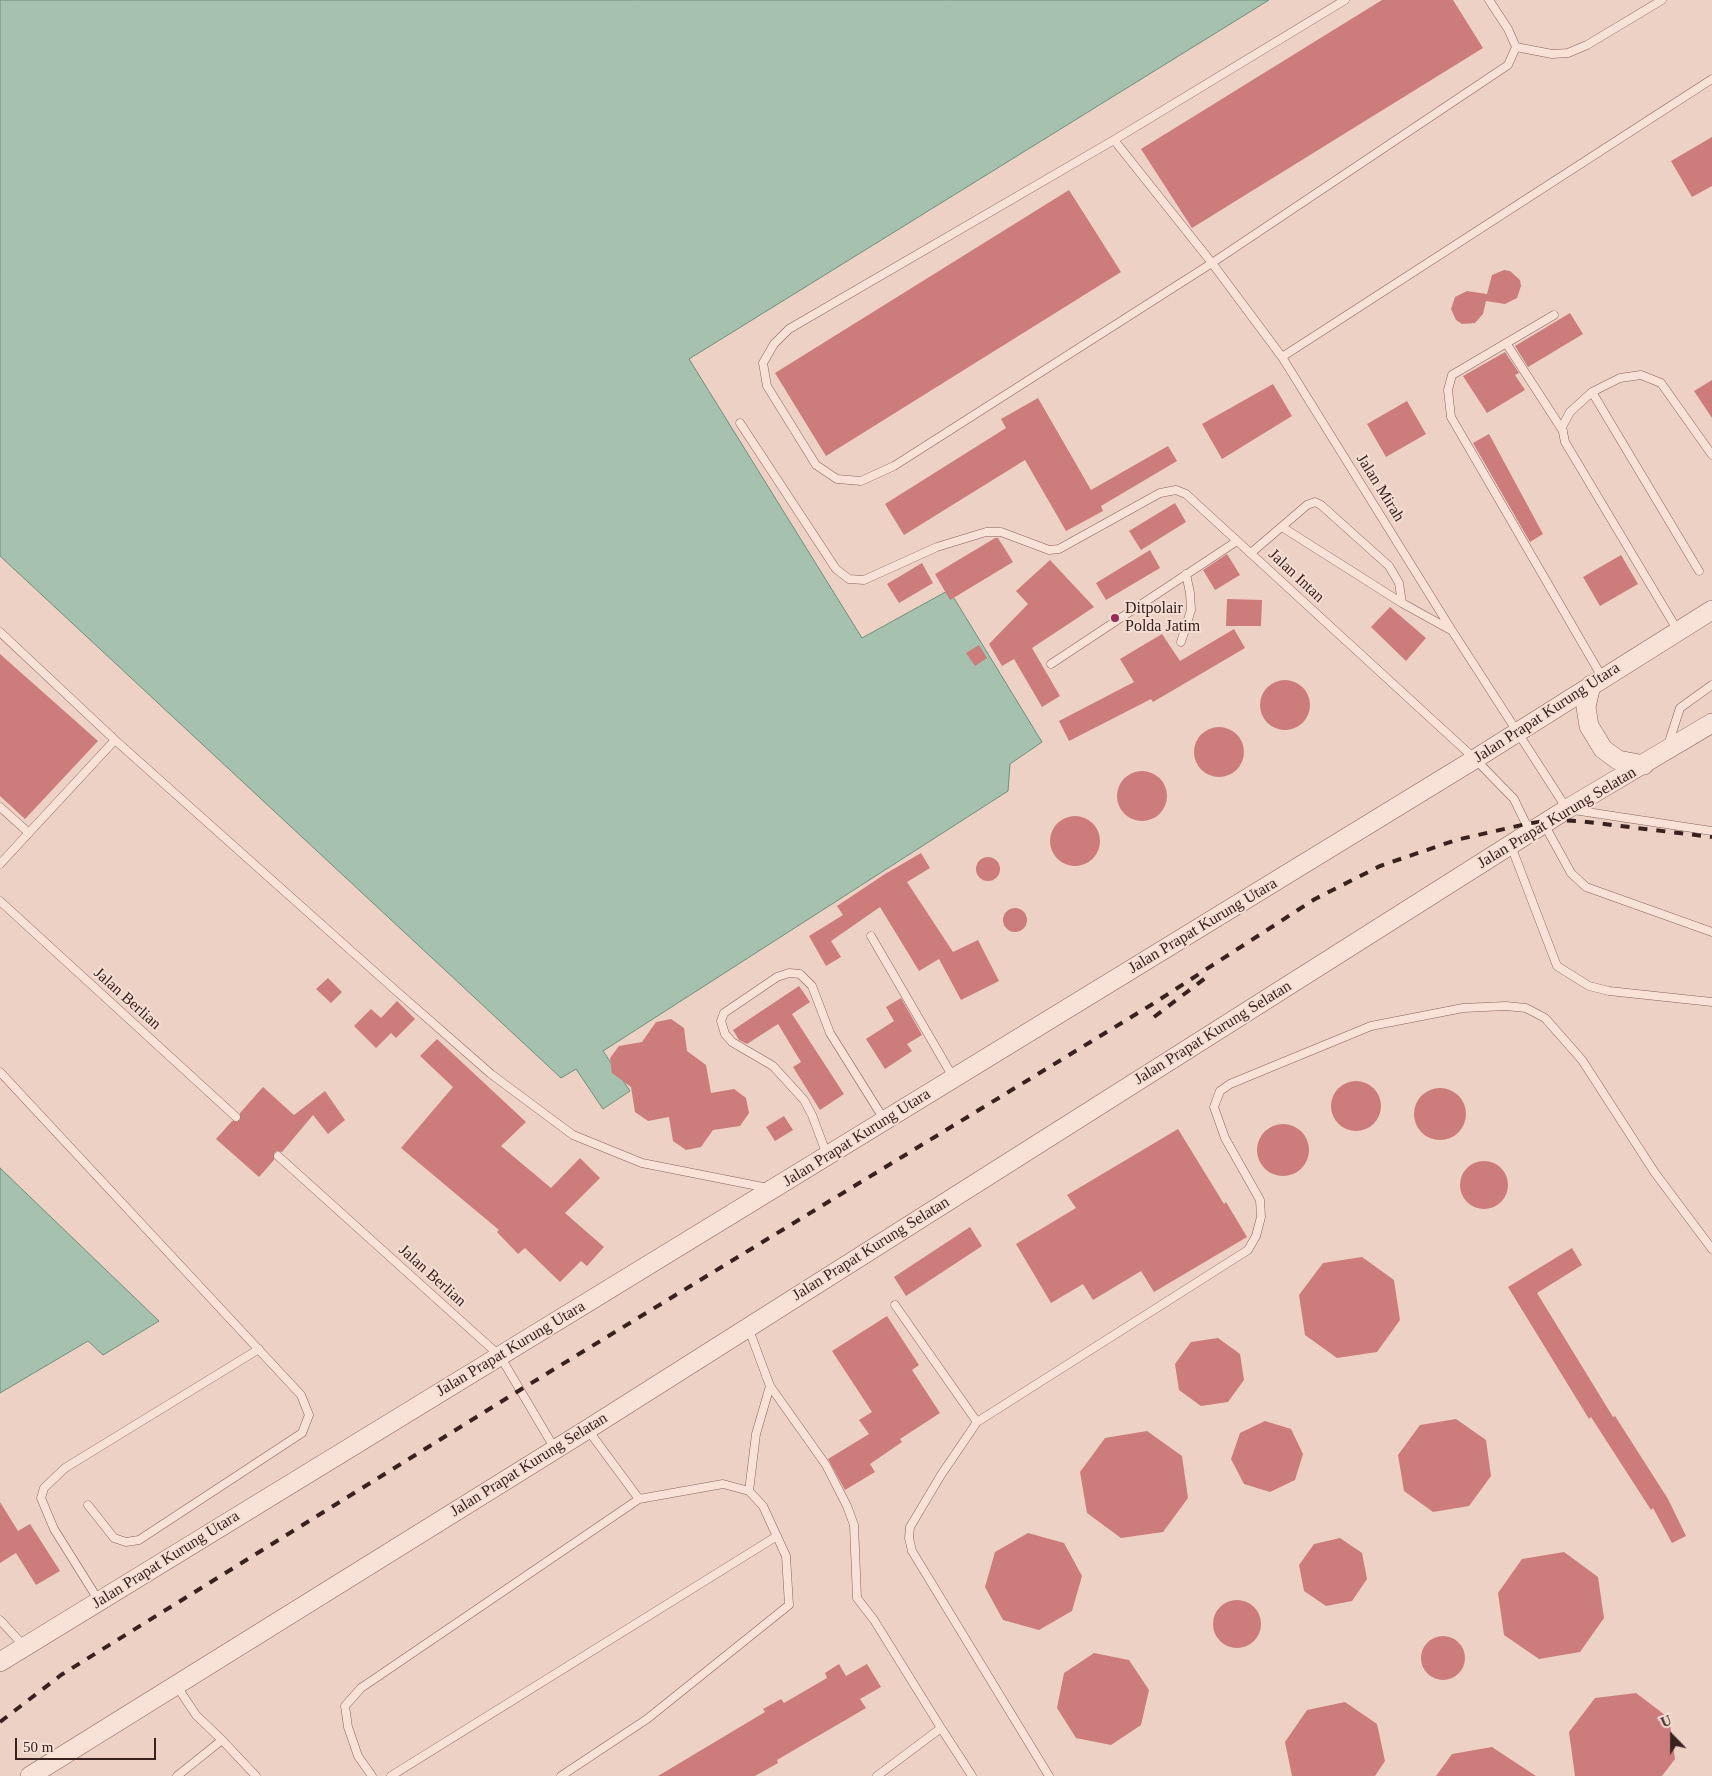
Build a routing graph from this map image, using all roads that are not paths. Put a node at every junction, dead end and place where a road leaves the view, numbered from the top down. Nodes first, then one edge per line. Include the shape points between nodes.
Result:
1 (1345, 0) edge
2 (1489, 0) edge
3 (1662, 0) edge
4 (1516, 47) junction
5 (1712, 80) edge
6 (1114, 140) junction
7 (1212, 263) junction
8 (1554, 314) dead end
9 (1506, 343) junction
10 (1282, 357) junction
11 (1592, 392) junction
12 (740, 423) dead end
13 (1563, 431) junction
14 (1712, 455) edge
15 (1282, 527) junction
16 (1237, 541) junction
17 (1251, 553) junction
18 (1699, 571) dead end
19 (1186, 574) junction
20 (1402, 603) junction
21 (1712, 610) edge
22 (1451, 630) junction
23 (1678, 631) junction
24 (0, 632) edge
25 (1181, 642) dead end
26 (1051, 664) dead end
27 (1597, 681) junction
28 (1712, 685) edge
29 (1712, 723) edge
30 (1518, 732) junction
31 (116, 740) junction
32 (1665, 752) junction
33 (1475, 760) junction
34 (1644, 765) junction
35 (0, 807) edge
36 (1567, 809) junction
37 (1544, 824) junction
38 (1712, 831) edge
39 (29, 833) junction
40 (1519, 840) junction
41 (0, 864) edge
42 (0, 901) edge
43 (1712, 932) edge
44 (871, 936) dead end
45 (1712, 1002) edge
46 (0, 1072) edge
47 (954, 1079) junction
48 (236, 1117) dead end
49 (885, 1121) junction
50 (278, 1156) dead end
51 (827, 1156) junction
52 (774, 1189) junction
53 (1712, 1249) edge
54 (896, 1305) dead end
55 (747, 1327) junction
56 (259, 1349) junction
57 (500, 1356) junction
58 (770, 1386) junction
59 (977, 1422) junction
60 (588, 1429) junction
61 (555, 1449) junction
62 (749, 1492) junction
63 (639, 1499) junction
64 (88, 1505) dead end
65 (777, 1536) junction
66 (99, 1602) junction
67 (0, 1620) edge
68 (25, 1647) junction
69 (0, 1662) edge
70 (176, 1685) junction
71 (941, 1728) junction
72 (222, 1740) junction
73 (879, 1775) edge
74 (30, 1776) edge
75 (177, 1776) edge
76 (256, 1776) edge
77 (372, 1776) edge
78 (391, 1776) edge
79 (560, 1776) edge
80 (972, 1776) edge
81 (1049, 1776) edge

1 - 6 lane
2 - 4 lane
3 - 4 lane via 1568,53 1552,54
4 - 7 lane via 1508,65
5 - 10 lane
6 - 7 lane, Jalan Mirah
6 - 7 lane via 789,329 774,344 763,363 767,386 816,465 837,479 861,481 894,466
7 - 10 lane, Jalan Mirah
8 - 9 lane
9 - 13 lane
9 - 27 lane via 1452,375 1448,390 1451,417
10 - 22 lane, Jalan Mirah
11 - 13 lane via 1570,412
11 - 14 lane via 1620,378 1642,375 1661,383
11 - 18 lane
12 - 16 lane, Jalan Intan via 836,570 848,579 864,580 937,547 986,532 1001,532 1049,550 1059,548 1160,493 1176,490 1186,494
13 - 23 lane via 1565,442
15 - 17 lane
15 - 20 lane
15 - 20 lane via 1307,505 1315,502 1321,505 1389,566 1399,583
16 - 17 lane, Jalan Intan
16 - 19 lane
17 - 33 lane, Jalan Intan
19 - 25 lane via 1191,610
19 - 26 lane
20 - 22 lane
21 - 23 street, Jalan Prapat Kurung Utara
22 - 30 lane, Jalan Mirah
23 - 27 street, Jalan Prapat Kurung Utara
24 - 31 lane
27 - 30 street, Jalan Prapat Kurung Utara
27 - 34 street via 1586,707 1589,726 1603,749 1618,760
28 - 32 lane via 1680,708
29 - 32 street, Jalan Prapat Kurung Selatan
30 - 33 street, Jalan Prapat Kurung Utara
30 - 36 lane, Jalan Mirah
31 - 39 lane
31 - 52 lane via 491,1074 573,1135 642,1163
32 - 34 street, Jalan Prapat Kurung Selatan
33 - 40 lane, Jalan Intan via 1514,800 1526,824
33 - 47 street, Jalan Prapat Kurung Utara
34 - 36 street, Jalan Prapat Kurung Selatan
35 - 39 lane
36 - 37 street, Jalan Prapat Kurung Selatan
36 - 38 lane
37 - 40 street, Jalan Prapat Kurung Selatan
37 - 43 lane via 1570,873 1586,886
39 - 41 lane
40 - 45 lane, Jalan Intan via 1557,966 1589,986 1609,992
40 - 55 street, Jalan Prapat Kurung Selatan
42 - 48 lane, Jalan Berlian
44 - 47 lane
46 - 56 lane
47 - 49 street, Jalan Prapat Kurung Utara
49 - 51 street, Jalan Prapat Kurung Utara
49 - 51 lane via 830,1032 812,986 800,974 777,977 724,1013 721,1021 732,1042 773,1066 804,1100
50 - 57 lane, Jalan Berlian
51 - 52 street, Jalan Prapat Kurung Utara
52 - 57 street, Jalan Prapat Kurung Utara
53 - 59 lane via 1655,1173 1582,1060 1545,1018 1526,1008 1506,1006 1463,1008 1371,1026 1230,1084 1220,1092 1214,1107 1225,1138 1260,1200 1261,1217 1248,1250
54 - 59 lane
55 - 58 lane
55 - 60 street, Jalan Prapat Kurung Selatan
56 - 64 lane via 301,1395 309,1414 302,1433 139,1540 126,1542 114,1538
56 - 66 lane via 65,1468 44,1488 41,1498 54,1529
57 - 61 lane, Jalan Berlian
57 - 66 street, Jalan Prapat Kurung Utara
58 - 62 lane via 756,1434
58 - 71 lane via 826,1465 847,1506 854,1525 858,1598
59 - 81 lane via 910,1527 912,1551
60 - 61 street, Jalan Prapat Kurung Selatan
60 - 63 lane
61 - 70 street, Jalan Prapat Kurung Selatan
62 - 63 lane via 723,1484
62 - 65 lane via 763,1506
63 - 77 lane via 361,1688 345,1706 358,1756
65 - 78 lane
65 - 79 lane via 786,1556 789,1605 647,1719
66 - 68 street, Jalan Prapat Kurung Utara
67 - 68 lane
68 - 69 street, Jalan Prapat Kurung Utara
70 - 72 lane via 196,1715
70 - 74 street, Jalan Prapat Kurung Selatan
71 - 73 lane
71 - 80 lane
72 - 75 lane
72 - 76 lane

